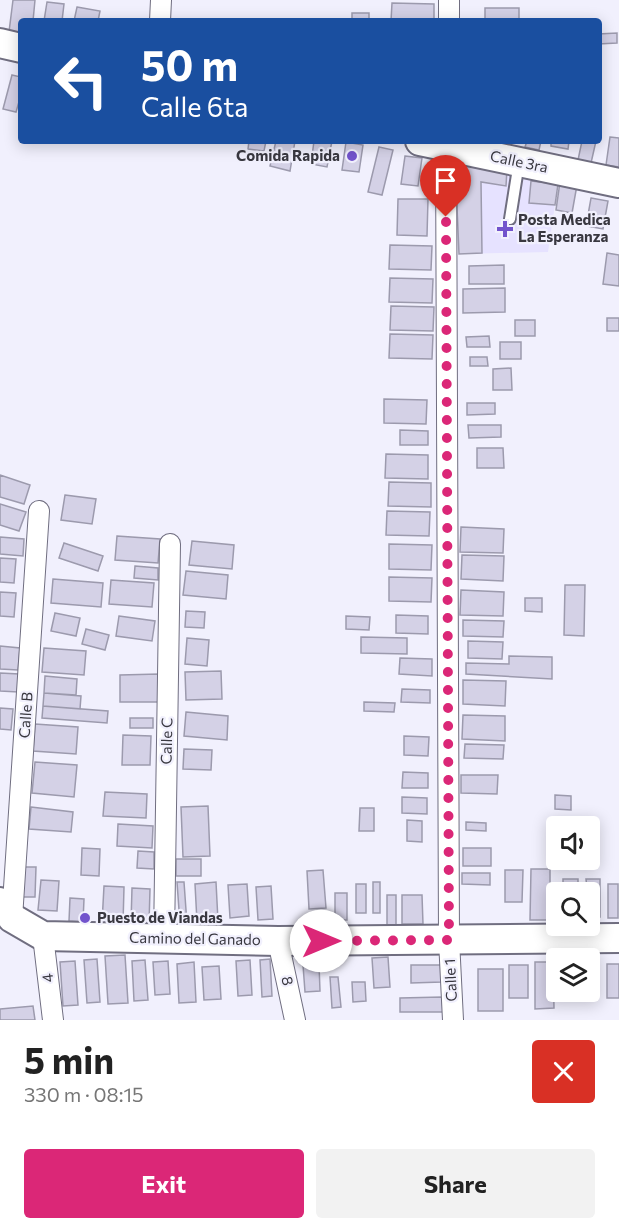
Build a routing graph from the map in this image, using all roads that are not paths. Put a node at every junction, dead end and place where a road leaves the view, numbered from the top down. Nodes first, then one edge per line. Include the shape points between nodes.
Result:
1 (161, 0) edge
2 (449, 0) edge
3 (160, 18) edge
4 (449, 18) edge
5 (0, 43) edge
6 (18, 47) edge
7 (437, 144) edge
8 (441, 144) edge
9 (519, 162) junction
10 (619, 183) edge
11 (510, 219) dead end
12 (39, 511) dead end
13 (170, 544) dead end
14 (4, 911) edge
15 (43, 936) junction
16 (619, 938) edge
17 (164, 939) junction
18 (449, 940) junction
19 (278, 941) junction
20 (54, 1020) edge
21 (295, 1020) edge
22 (453, 1020) edge

1 - 3 street
2 - 4 street
5 - 6 street
7 - 18 street, Calle 1
8 - 9 street, Calle 3ra
9 - 10 street, Calle 3ra
9 - 11 lane
12 - 14 street, Calle B
13 - 17 street, Calle C
14 - 15 street, Camino del Ganado
15 - 17 street, Camino del Ganado
15 - 20 street, 4
16 - 18 street, Camino del Ganado
17 - 19 street, Camino del Ganado
18 - 19 street, Camino del Ganado
18 - 22 street, Calle 1
19 - 21 street, 8

